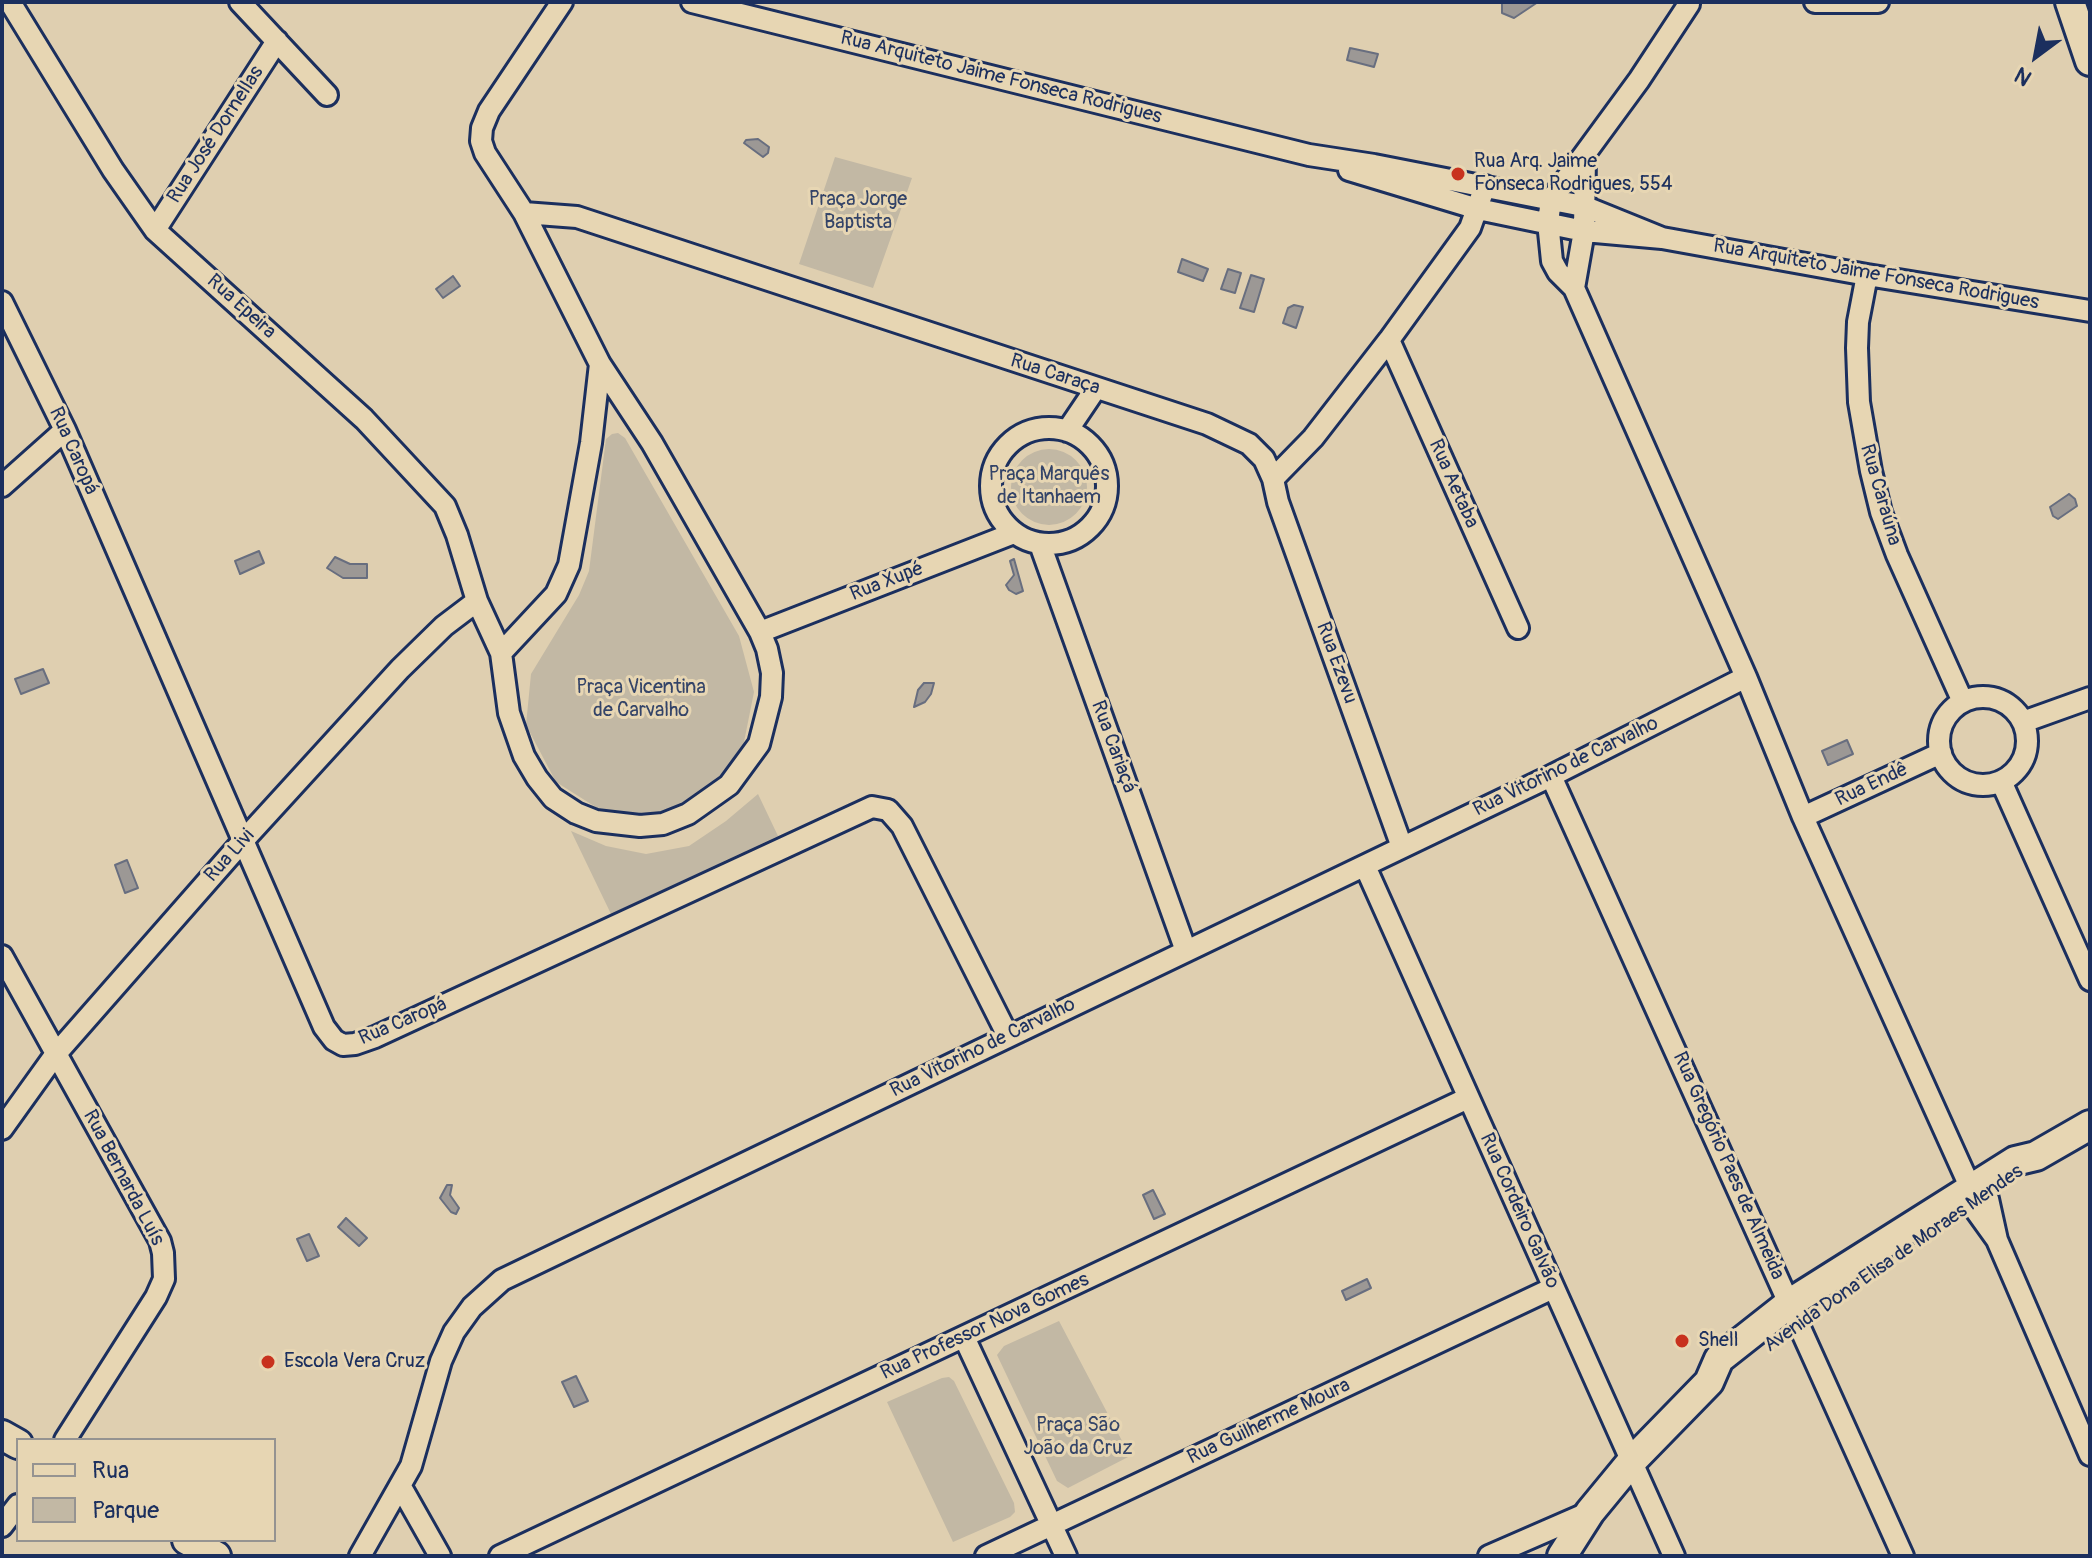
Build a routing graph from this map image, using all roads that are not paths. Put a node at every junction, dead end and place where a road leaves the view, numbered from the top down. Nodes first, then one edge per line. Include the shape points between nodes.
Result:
1 (10, 2) edge
2 (240, 2) edge
3 (562, 2) edge
4 (692, 2) edge
5 (1682, 2) edge
6 (1815, 2) edge
7 (1878, 2) edge
8 (2070, 2) edge
9 (277, 41) junction
10 (2090, 61) edge
11 (327, 95) dead end
12 (1309, 155) junction
13 (1585, 155) junction
14 (1485, 186) junction
15 (1551, 200) junction
16 (1583, 206) junction
17 (1478, 209) junction
18 (524, 213) junction
19 (1548, 222) junction
20 (155, 230) junction
21 (1584, 231) junction
22 (1662, 238) junction
23 (1867, 275) junction
24 (1574, 288) junction
25 (2, 302) edge
26 (2090, 311) edge
27 (1389, 340) junction
28 (600, 364) junction
29 (1096, 388) junction
30 (65, 430) junction
31 (1067, 431) junction
32 (1273, 479) junction
33 (2, 486) edge
34 (1014, 533) junction
35 (1040, 544) junction
36 (477, 601) junction
37 (1518, 628) dead end
38 (760, 632) junction
39 (501, 653) junction
40 (1746, 677) junction
41 (2090, 698) edge
42 (1963, 702) junction
43 (2023, 722) junction
44 (1941, 753) junction
45 (1551, 776) junction
46 (2001, 781) junction
47 (1803, 817) junction
48 (242, 842) junction
49 (1402, 847) junction
50 (1365, 866) junction
51 (1186, 951) junction
52 (2, 956) edge
53 (2090, 980) edge
54 (1008, 1036) junction
55 (55, 1055) junction
56 (1468, 1098) junction
57 (2090, 1125) edge
58 (2, 1129) edge
59 (1978, 1199) junction
60 (1553, 1288) junction
61 (1794, 1312) junction
62 (964, 1337) junction
63 (66, 1438) edge
64 (2088, 1444) edge
65 (1632, 1461) junction
66 (401, 1487) junction
67 (16, 1508) edge
68 (1590, 1512) junction
69 (1051, 1525) junction
70 (2, 1526) edge
71 (191, 1542) edge
72 (216, 1556) edge
73 (360, 1556) edge
74 (440, 1556) edge
75 (500, 1556) edge
76 (986, 1556) edge
77 (1066, 1556) edge
78 (1489, 1556) edge
79 (1562, 1556) edge
80 (1674, 1556) edge
81 (1903, 1556) edge

1 - 20 street, Rua Epeira
2 - 9 street
3 - 18 street via 489,111 481,141
4 - 12 street, Rua Arquiteto Jaime Fonseca Rodrigues
5 - 13 street via 1639,80
6 - 7 street
8 - 10 street
9 - 11 street
9 - 20 street, Rua José Dornellas
12 - 14 street, Rua Arquiteto Jaime Fonseca Rodrigues
12 - 17 street, Rua Arquiteto Jaime Fonseca Rodrigues
13 - 15 street
13 - 16 street
14 - 15 street, Rua Arquiteto Jaime Fonseca Rodrigues
14 - 17 street
15 - 16 street, Rua Arquiteto Jaime Fonseca Rodrigues
15 - 19 street
16 - 21 street
16 - 22 street, Rua Arquiteto Jaime Fonseca Rodrigues
17 - 19 street, Rua Arquiteto Jaime Fonseca Rodrigues
17 - 27 street via 1470,228
18 - 28 street
18 - 29 street, Rua Caraça via 577,217
19 - 21 street, Rua Arquiteto Jaime Fonseca Rodrigues
19 - 24 street via 1552,261
20 - 36 street, Rua Epeira via 364,419 445,506
21 - 22 street, Rua Arquiteto Jaime Fonseca Rodrigues
21 - 24 street
22 - 23 street, Rua Arquiteto Jaime Fonseca Rodrigues
23 - 26 street, Rua Arquiteto Jaime Fonseca Rodrigues
23 - 42 street, Rua Caraúna via 1857,348 1859,402 1871,471 1897,555
24 - 40 street
25 - 30 street, Rua Caropá
27 - 32 street via 1313,438
27 - 37 street, Rua Aetaba
28 - 38 street via 652,443
28 - 39 street via 569,565 556,594
29 - 31 street
29 - 32 street, Rua Caraça via 1228,433 1264,459
30 - 33 street
30 - 48 street, Rua Caropá
31 - 34 street via 1030,430 1001,451 992,477 993,504
31 - 35 street via 1086,441 1100,458 1107,478 1106,500 1097,520 1081,535
32 - 49 street, Rua Ezevu
34 - 35 street
34 - 38 street, Rua Xupé
35 - 51 street, Rua Cariaçá
36 - 39 street, Rua Epeira
36 - 48 street, Rua Livi via 400,669
38 - 39 street via 772,673 759,744 711,800 663,824 640,826 596,821 553,798 524,756 509,713
40 - 45 street, Rua Vitorino de Carvalho
40 - 47 street
41 - 43 street
42 - 43 street via 1990,697 2015,710
42 - 44 street via 1946,718
43 - 46 street via 2025,756
44 - 46 street via 1964,781
44 - 47 street, Rua Endê
45 - 49 street, Rua Vitorino de Carvalho
45 - 61 street, Rua Gregório Paes de Almeida
46 - 53 street
47 - 59 street
48 - 54 street, Rua Caropá via 324,1027 343,1045 389,1031 872,807 888,810 902,826
48 - 55 street, Rua Livi
49 - 50 street, Rua Vitorino de Carvalho
50 - 51 street, Rua Vitorino de Carvalho
50 - 56 street, Rua Cordeiro Galvão
51 - 54 street, Rua Vitorino de Carvalho
52 - 55 street, Rua Bernarda Luís
54 - 66 street, Rua Vitorino de Carvalho via 502,1280 454,1332
55 - 58 street, Rua Livi
55 - 63 street, Rua Bernarda Luís via 160,1241 165,1266 156,1297
56 - 60 street, Rua Cordeiro Galvão
56 - 62 street, Rua Professor Nova Gomes
57 - 59 street, Avenida Dona Elisa de Moraes Mendes via 2036,1156 2015,1161
59 - 61 street, Avenida Dona Elisa de Moraes Mendes
59 - 64 street
60 - 65 street, Rua Cordeiro Galvão
60 - 69 street, Rua Guilherme Moura
61 - 65 street, Avenida Dona Elisa de Moraes Mendes via 1732,1374 1709,1382
61 - 81 street, Rua Gregório Paes de Almeida
62 - 69 street
62 - 75 street, Rua Professor Nova Gomes
65 - 68 street, Avenida Dona Elisa de Moraes Mendes
65 - 80 street, Rua Cordeiro Galvão
66 - 73 street, Rua Vitorino de Carvalho
66 - 74 street
67 - 70 street
68 - 78 street
68 - 79 street, Avenida Dona Elisa de Moraes Mendes
69 - 76 street, Rua Guilherme Moura
69 - 77 street
71 - 72 street

